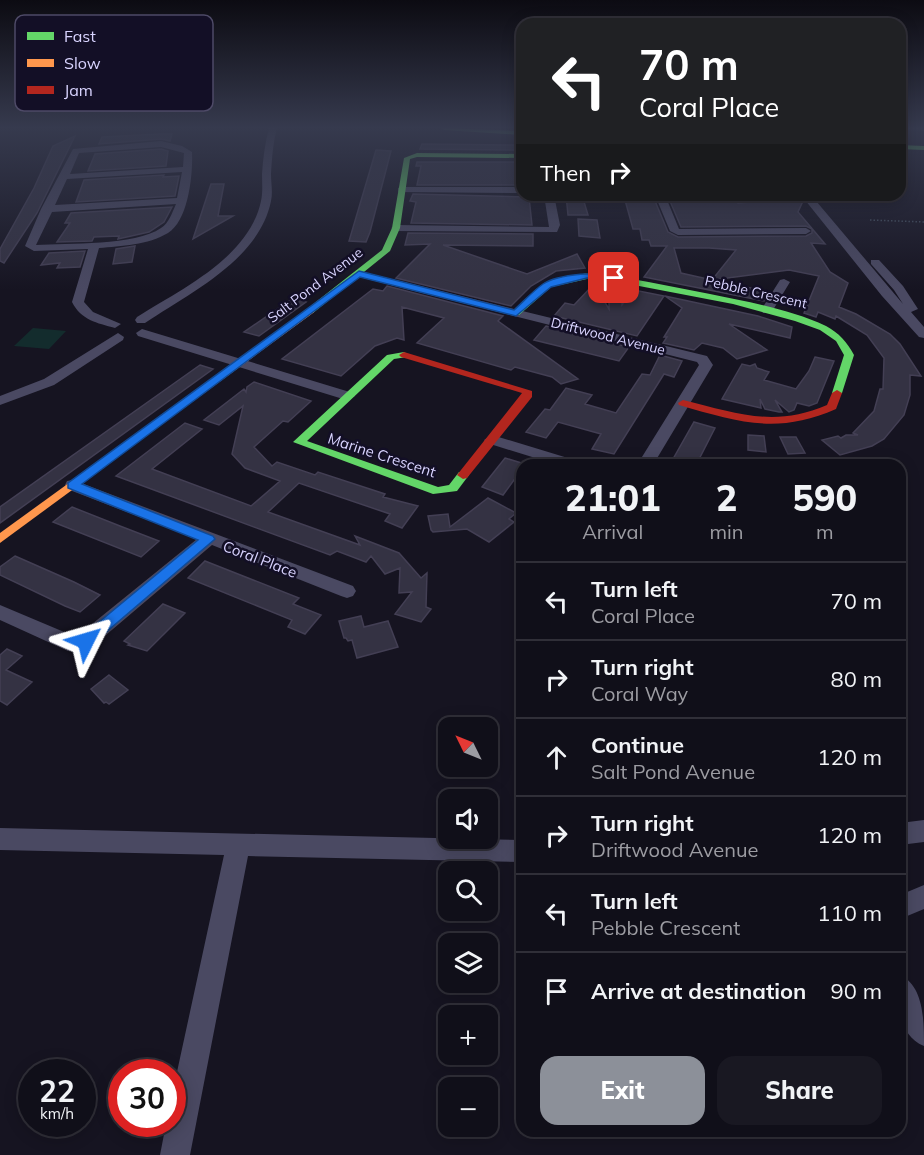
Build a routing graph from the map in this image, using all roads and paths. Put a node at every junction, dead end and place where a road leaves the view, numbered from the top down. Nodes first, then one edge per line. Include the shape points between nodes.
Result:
1 (59, 182) edge
2 (185, 182) edge
3 (267, 182) edge
4 (403, 182) edge
5 (401, 190) junction
6 (516, 190) edge
7 (180, 201) junction
8 (550, 201) edge
9 (662, 201) edge
10 (811, 201) edge
11 (819, 201) edge
12 (46, 208) junction
13 (870, 219) dead end
14 (924, 222) edge
15 (396, 228) junction
16 (806, 231) dead end
17 (95, 244) junction
18 (359, 274) junction
19 (784, 282) dead end
20 (767, 309) junction
21 (516, 313) junction
22 (142, 326) junction
23 (924, 328) edge
24 (116, 330) junction
25 (924, 334) edge
26 (237, 363) junction
27 (348, 396) junction
28 (0, 402) edge
29 (683, 403) junction
30 (492, 440) junction
31 (555, 459) edge
32 (649, 459) edge
33 (73, 485) junction
34 (0, 539) edge
35 (208, 539) junction
36 (347, 591) dead end
37 (0, 612) edge
38 (924, 831) edge
39 (906, 833) edge
40 (0, 839) edge
41 (238, 845) junction
42 (516, 851) edge
43 (924, 897) edge
44 (906, 904) edge
45 (906, 999) edge
46 (924, 1032) edge
47 (175, 1155) edge

1 - 12 street
2 - 7 street
3 - 22 street via 261,219 247,240 217,270
4 - 5 street, Salt Pond Avenue
5 - 6 street
5 - 15 street, Salt Pond Avenue
7 - 12 street
7 - 17 street via 166,230 137,241
8 - 15 street via 553,230
9 - 16 street via 678,232
10 - 25 street
11 - 23 street via 899,288
12 - 17 street via 31,247
13 - 14 path
15 - 18 street, Salt Pond Avenue via 386,251
17 - 24 street via 78,302 90,316
18 - 21 street, Driftwood Avenue
18 - 26 street, Salt Pond Avenue
19 - 20 street
20 - 21 street, Pebble Crescent via 587,276 548,285
20 - 29 street, Pebble Crescent via 828,330 845,346 849,355 832,407 805,420 781,424 753,422
21 - 29 street, Driftwood Avenue via 702,359 706,365
22 - 24 street via 125,320
22 - 26 street
24 - 28 street via 49,382
26 - 27 street
26 - 33 street, Salt Pond Avenue
27 - 30 street, Marine Crescent via 398,355 527,391 528,395
27 - 30 street, Marine Crescent via 300,439 301,445 437,491 447,491
29 - 32 street, Driftwood Avenue
30 - 31 street
33 - 34 street, Salt Pond Avenue
33 - 35 street, Coral Place
35 - 36 street, Coral Place
35 - 37 street via 78,645
38 - 39 street
40 - 41 street
41 - 42 street
41 - 47 street
43 - 44 street
45 - 46 street

